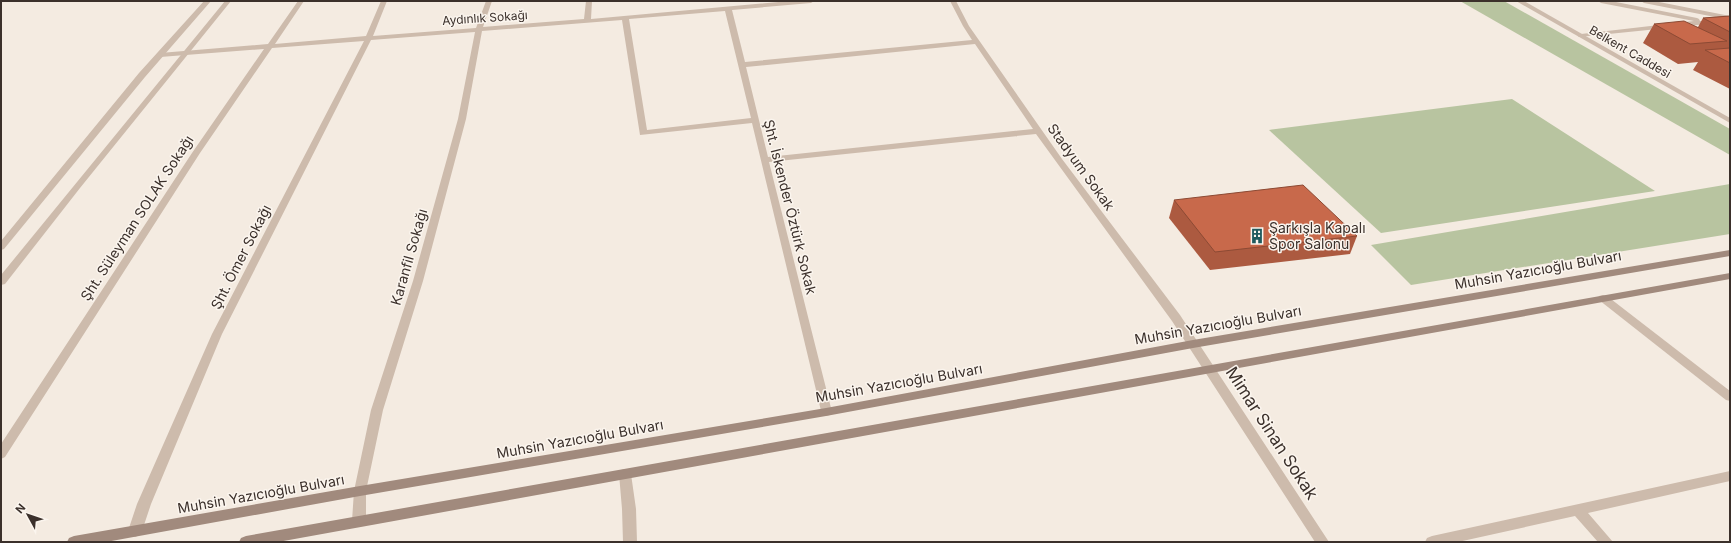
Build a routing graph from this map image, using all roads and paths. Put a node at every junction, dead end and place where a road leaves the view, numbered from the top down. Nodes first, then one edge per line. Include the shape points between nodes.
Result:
1 (208, 1) edge
2 (228, 1) edge
3 (301, 1) edge
4 (384, 1) edge
5 (489, 1) edge
6 (589, 1) edge
7 (810, 1) edge
8 (953, 1) edge
9 (1519, 1) edge
10 (1601, 1) edge
11 (1644, 1) edge
12 (728, 9) junction
13 (625, 18) junction
14 (1730, 18) edge
15 (587, 21) junction
16 (1708, 22) junction
17 (1730, 27) edge
18 (479, 30) junction
19 (1730, 33) edge
20 (1581, 36) junction
21 (368, 38) junction
22 (977, 42) junction
23 (270, 45) junction
24 (186, 53) junction
25 (160, 55) junction
26 (741, 65) junction
27 (755, 120) junction
28 (1730, 122) edge
29 (1039, 131) junction
30 (764, 160) junction
31 (1, 247) edge
32 (1730, 253) edge
33 (1730, 276) edge
34 (1, 282) edge
35 (1603, 298) junction
36 (1193, 344) junction
37 (1211, 370) junction
38 (1730, 397) edge
39 (826, 412) junction
40 (1, 454) edge
41 (625, 474) junction
42 (1730, 476) edge
43 (360, 491) junction
44 (1578, 510) junction
45 (359, 521) junction
46 (135, 531) junction
47 (74, 542) edge
48 (246, 542) edge
49 (630, 542) edge
50 (1322, 542) edge
51 (1432, 542) edge
52 (1606, 542) edge

1 - 25 street
2 - 24 street
3 - 23 street, Şht. Süleyman SOLAK Sokağı
4 - 21 street, Şht. Ömer Sokağı
5 - 18 street, Karanfil Sokağı
6 - 15 street
7 - 12 street, Aydınlık Sokağı
8 - 22 street, Stadyum Sokak
9 - 20 street, Belkent Caddesi
10 - 16 street
11 - 14 street
12 - 13 street, Aydınlık Sokağı
12 - 26 street, Şht. İskender Öztürk Sokak
13 - 15 street, Aydınlık Sokağı
13 - 27 street via 643,133
15 - 18 street, Aydınlık Sokağı
16 - 17 street
16 - 19 street
16 - 20 street
18 - 21 street, Aydınlık Sokağı
18 - 43 street, Karanfil Sokağı via 462,119 418,281 377,410
20 - 28 street, Belkent Caddesi
21 - 23 street, Aydınlık Sokağı
21 - 46 street, Şht. Ömer Sokağı via 217,334 144,504
22 - 26 street
22 - 29 street, Stadyum Sokak
23 - 24 street, Aydınlık Sokağı
23 - 40 street, Şht. Süleyman SOLAK Sokağı via 196,153
24 - 25 street, Aydınlık Sokağı
24 - 34 street
25 - 31 street
26 - 27 street, Şht. İskender Öztürk Sokak
27 - 30 street, Şht. İskender Öztürk Sokak
29 - 30 street
29 - 36 street, Stadyum Sokak
30 - 39 street, Şht. İskender Öztürk Sokak
32 - 36 main road, Muhsin Yazıcıoğlu Bulvarı
33 - 35 main road
35 - 37 main road
35 - 38 street
36 - 37 street, Mimar Sinan Sokak
36 - 39 main road, Muhsin Yazıcıoğlu Bulvarı
37 - 41 main road
37 - 50 street, Mimar Sinan Sokak
39 - 43 main road, Muhsin Yazıcıoğlu Bulvarı
41 - 45 main road
41 - 49 street
42 - 44 street
43 - 45 street, Karanfil Sokağı
43 - 46 main road, Muhsin Yazıcıoğlu Bulvarı
44 - 51 street
44 - 52 street
45 - 48 main road
46 - 47 main road, Muhsin Yazıcıoğlu Bulvarı

